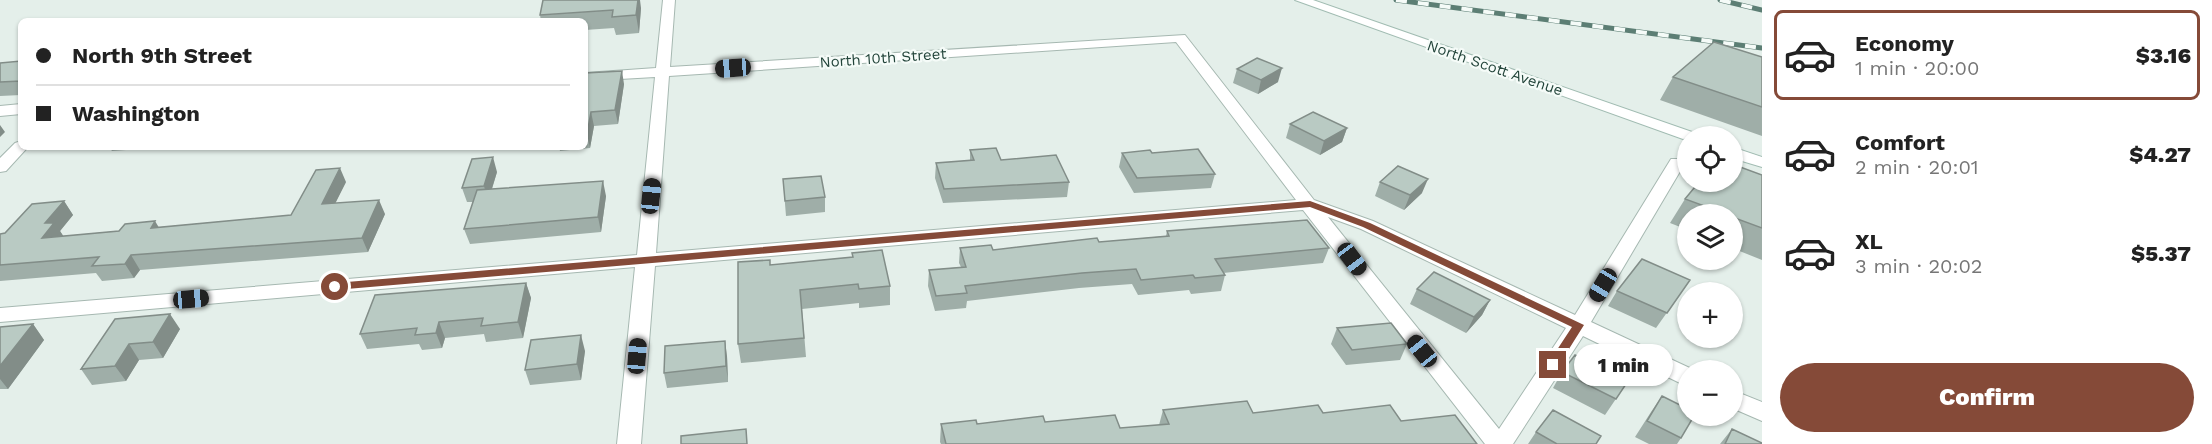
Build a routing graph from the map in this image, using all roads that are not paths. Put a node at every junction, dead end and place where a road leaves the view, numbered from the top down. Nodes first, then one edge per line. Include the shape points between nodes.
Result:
1 (669, 0) edge
2 (1301, 0) edge
3 (662, 73) junction
4 (588, 77) edge
5 (18, 109) edge
6 (0, 111) edge
7 (1677, 132) edge
8 (18, 149) edge
9 (1743, 156) edge
10 (1762, 162) edge
11 (1677, 163) dead end
12 (0, 167) edge
13 (1310, 204) junction
14 (645, 261) junction
15 (0, 315) edge
16 (1579, 325) junction
17 (1677, 372) edge
18 (1743, 403) edge
19 (1762, 412) edge
20 (629, 444) edge
21 (1500, 444) edge

1 - 3 street
2 - 7 street, North Scott Avenue
3 - 4 street, North 10th Street
3 - 13 street, North 10th Street via 1180,38
3 - 14 street
5 - 6 street
8 - 12 street
9 - 10 street
11 - 16 street
13 - 14 street
13 - 16 street via 1367,225
13 - 21 street via 1407,332
14 - 15 street
14 - 20 street
16 - 17 street
16 - 21 street
18 - 19 street

